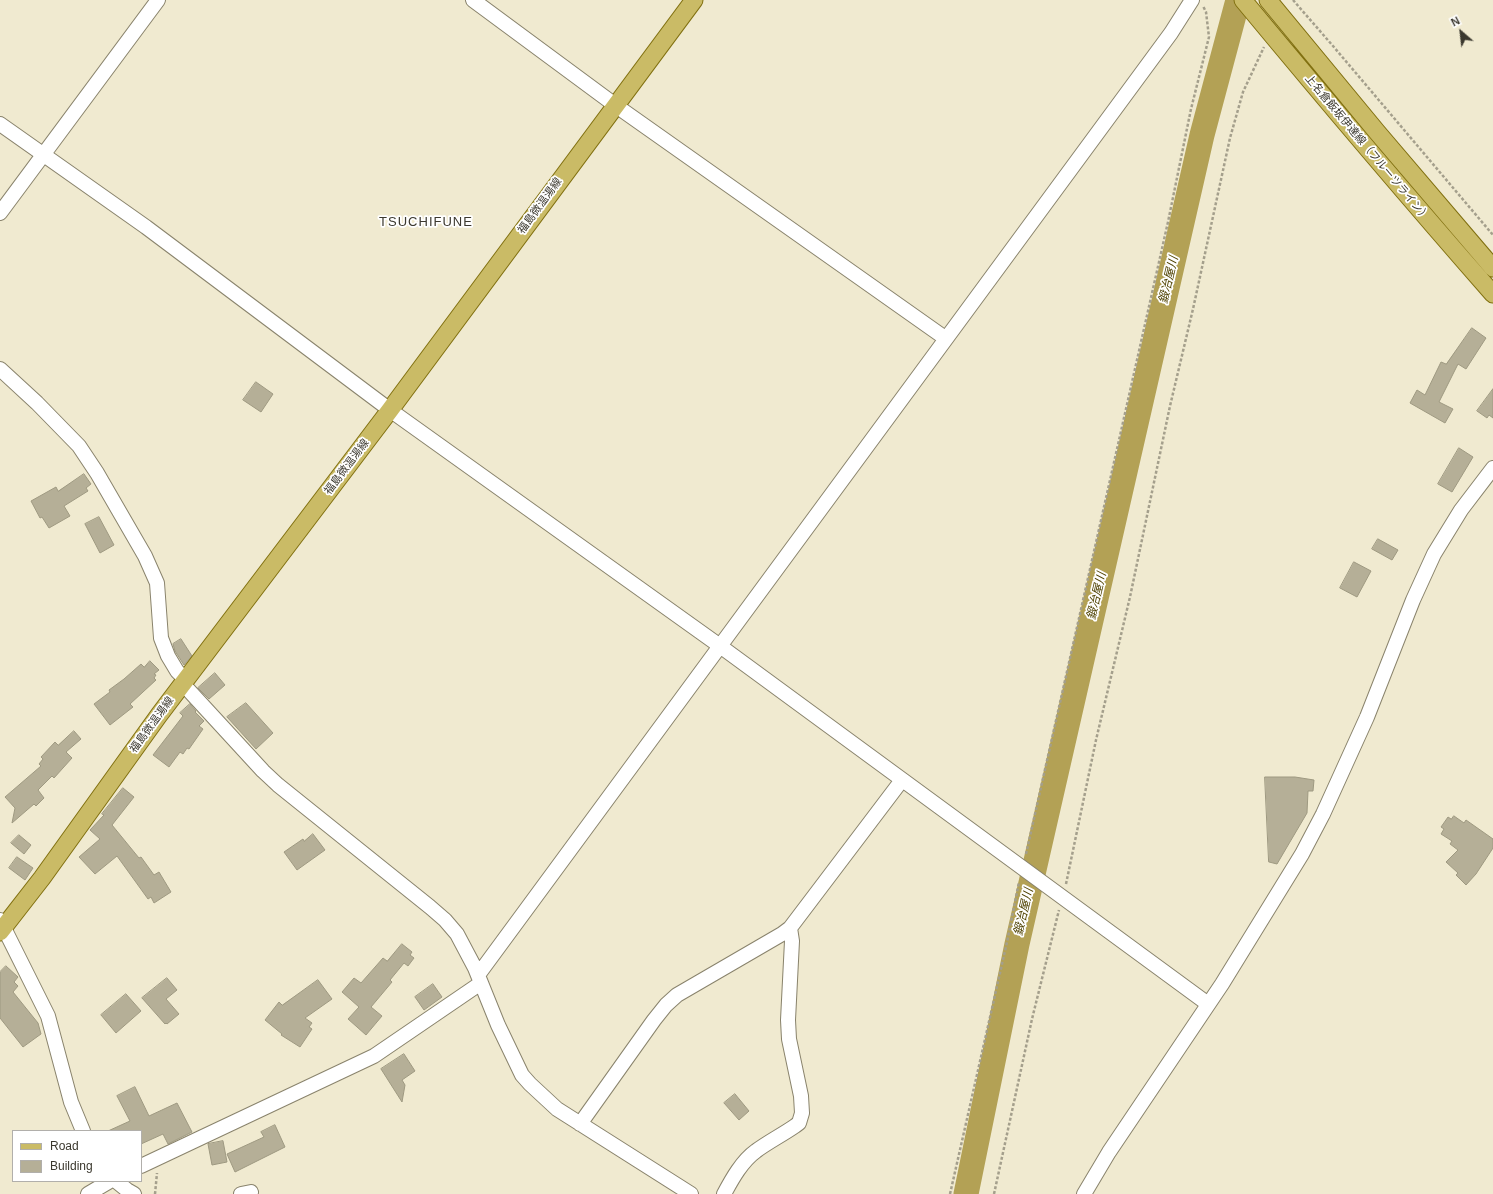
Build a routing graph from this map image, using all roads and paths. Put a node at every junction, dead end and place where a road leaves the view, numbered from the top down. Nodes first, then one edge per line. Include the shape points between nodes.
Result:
1 (158, 0) edge
2 (473, 0) edge
3 (694, 0) edge
4 (1192, 0) edge
5 (1201, 0) edge
6 (1244, 0) edge
7 (1292, 0) edge
8 (1272, 2) edge
9 (1263, 24) junction
10 (615, 105) junction
11 (0, 124) edge
12 (44, 154) junction
13 (0, 213) edge
14 (1493, 235) edge
15 (1493, 268) edge
16 (1493, 294) edge
17 (945, 338) junction
18 (0, 369) edge
19 (390, 410) junction
20 (1493, 468) edge
21 (720, 646) junction
22 (185, 682) junction
23 (902, 780) junction
24 (1022, 868) junction
25 (1063, 898) junction
26 (1, 927) edge
27 (790, 928) junction
28 (479, 979) junction
29 (1208, 1004) junction
30 (580, 1124) junction
31 (83, 1130) edge
32 (159, 1158) junction
33 (142, 1166) edge
34 (108, 1182) edge
35 (117, 1182) edge
36 (88, 1194) edge
37 (134, 1194) edge
38 (155, 1194) edge
39 (691, 1194) edge
40 (724, 1194) edge
41 (950, 1194) edge
42 (994, 1194) edge
43 (1084, 1194) edge

1 - 12 street
2 - 10 street
3 - 10 main road, 福島微温湯線
4 - 17 street via 1166,39
5 - 24 path via 1206,12 1209,37
6 - 9 main road, 上名倉飯坂伊達線（フルーツライン）
7 - 14 path via 1334,46
8 - 9 street
8 - 15 main road, 上名倉飯坂伊達線（フルーツライン） via 1382,138
9 - 16 main road, 上名倉飯坂伊達線（フルーツライン）
9 - 25 path via 1257,60 1243,92 1230,138 1130,597 1097,733
10 - 17 street
10 - 19 main road, 福島微温湯線
11 - 12 street
12 - 13 street
12 - 19 street
17 - 21 street
18 - 22 street via 79,446 97,473 145,556 157,583 161,638 168,656
19 - 21 street
19 - 22 main road, 福島微温湯線
20 - 29 street via 1461,510 1434,554 1367,717 1302,854
21 - 23 street
21 - 28 street
22 - 26 main road, 福島微温湯線 via 42,878
22 - 28 street via 278,785 445,920 457,934
23 - 24 street
23 - 27 street
24 - 25 street
24 - 41 path via 1006,950
25 - 29 street
25 - 42 path via 1032,1019
26 - 31 street via 48,1016 71,1102
27 - 30 street via 672,998
27 - 40 street via 792,941 789,1039 802,1113 796,1126 746,1159
28 - 30 street via 522,1075 548,1102
28 - 32 street via 374,1056
29 - 43 street via 1109,1152
30 - 39 street
32 - 33 street
32 - 38 path
34 - 36 street
35 - 37 street

